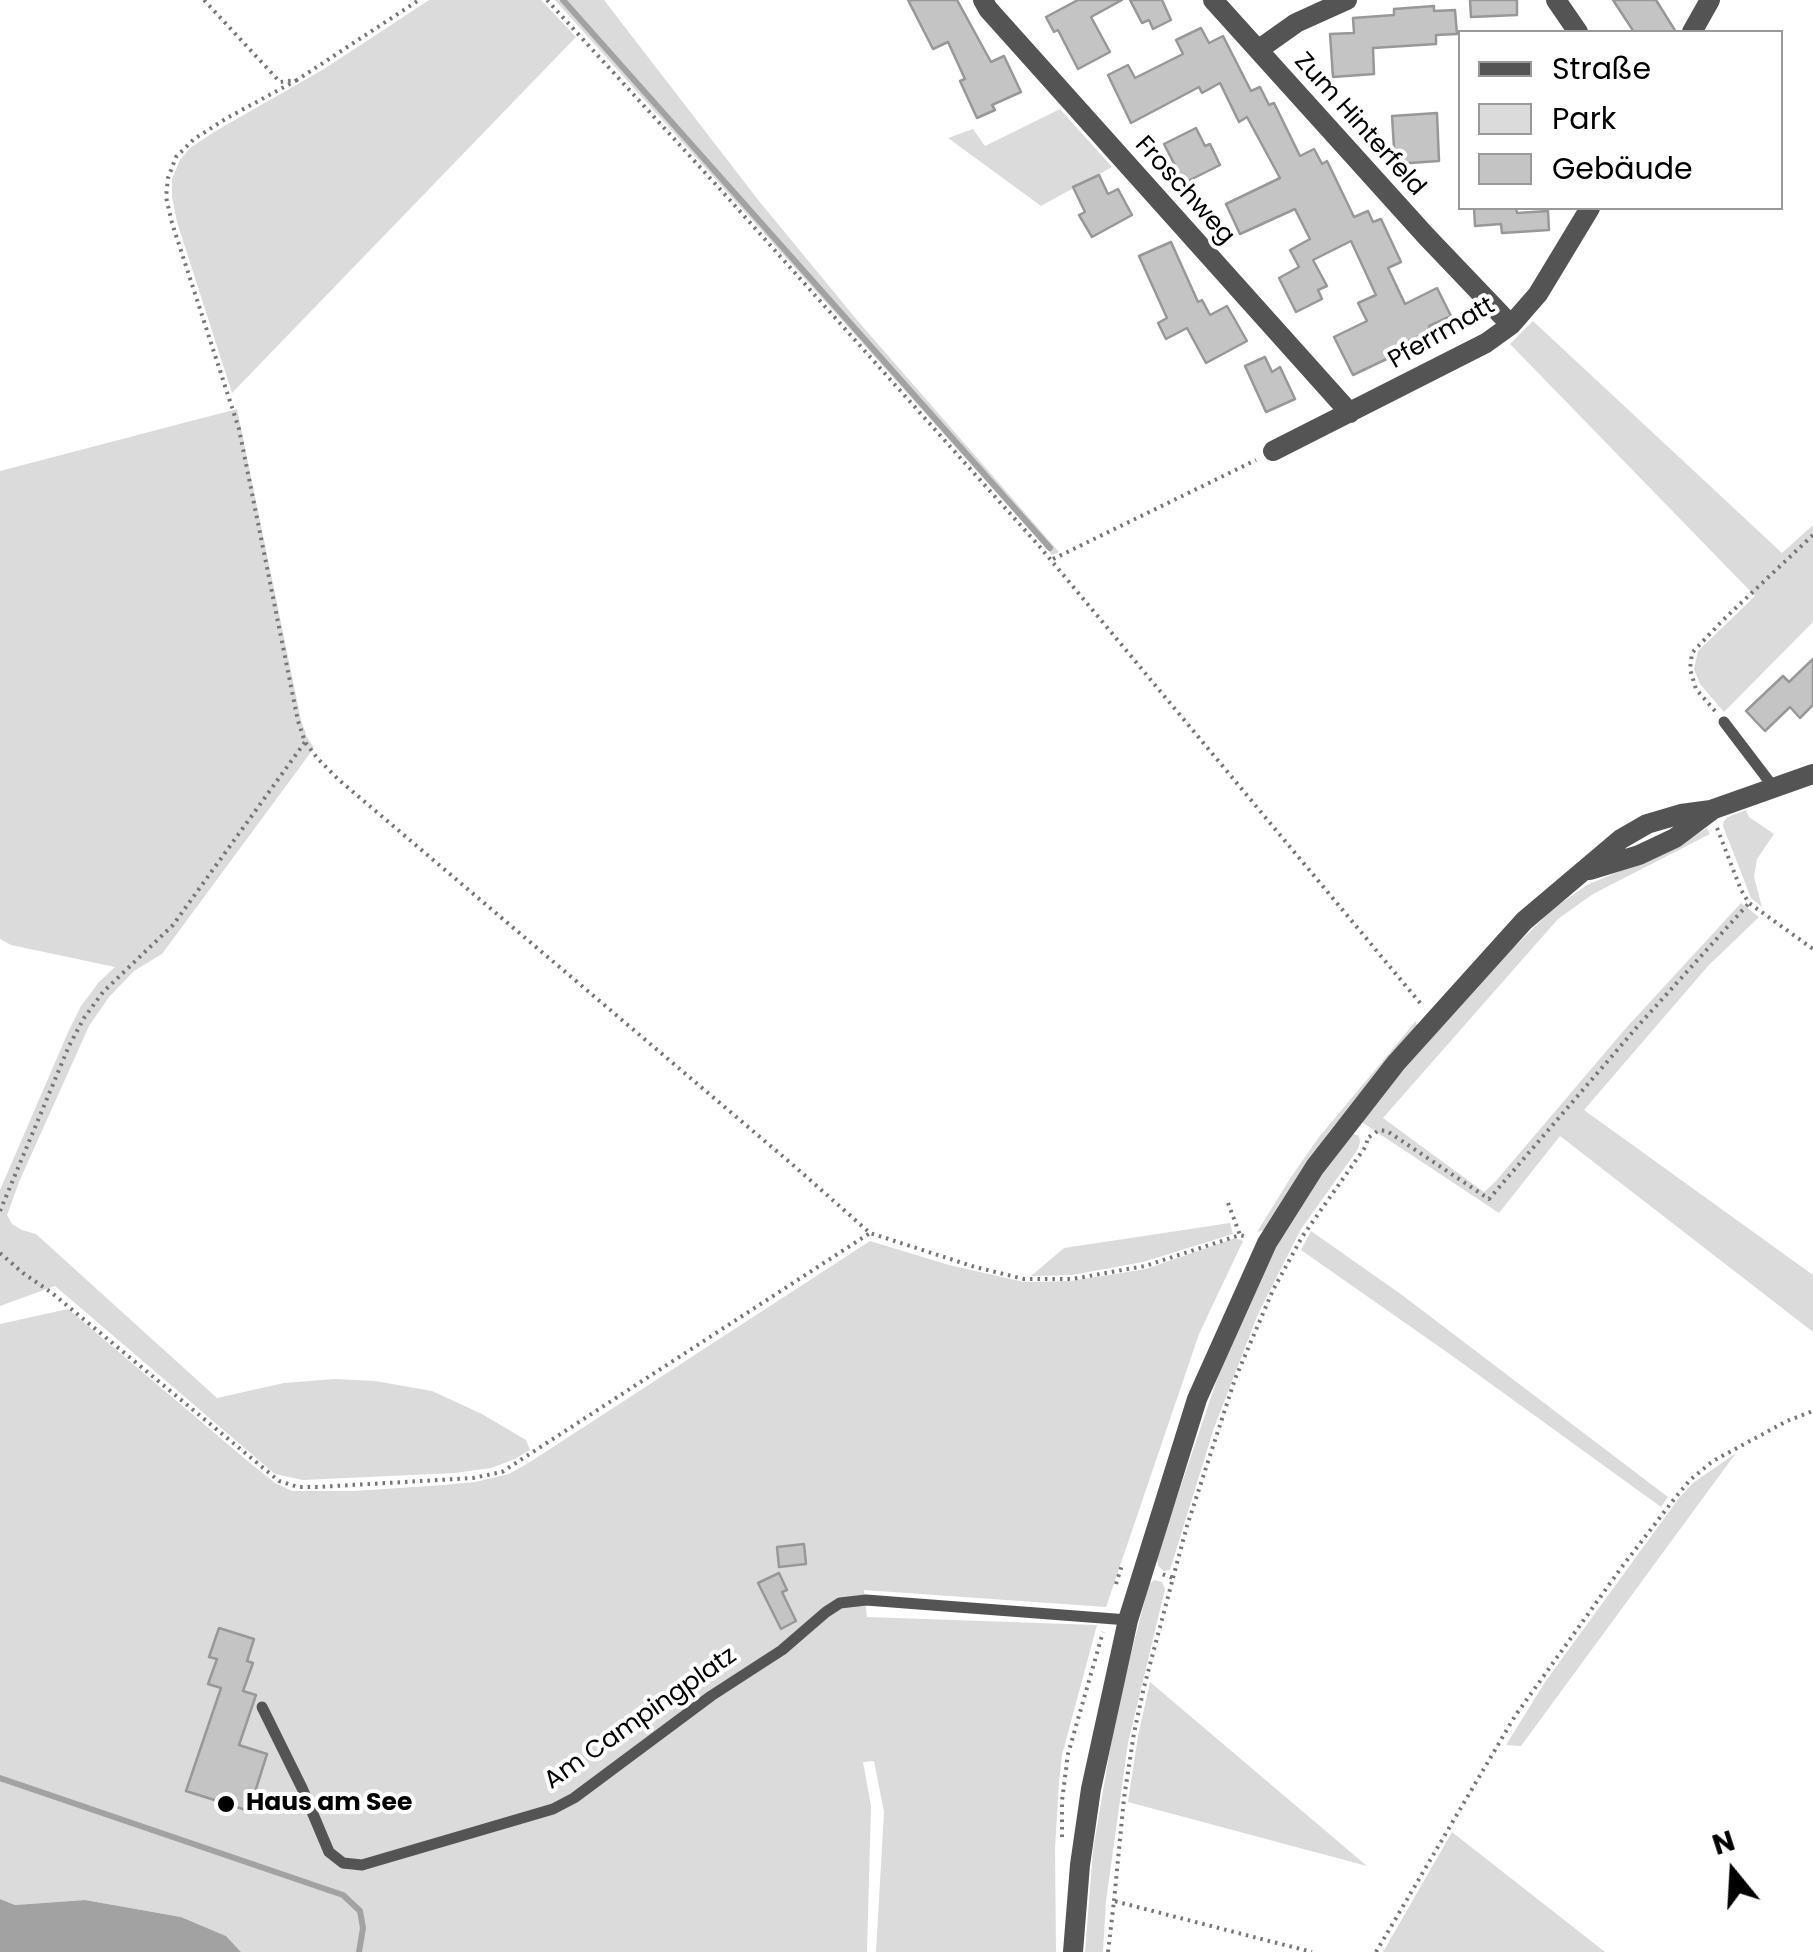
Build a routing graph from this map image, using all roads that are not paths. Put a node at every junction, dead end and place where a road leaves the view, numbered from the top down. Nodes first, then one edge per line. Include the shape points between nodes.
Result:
1 (983, 0) edge
2 (1213, 0) edge
3 (1347, 0) edge
4 (1556, 0) edge
5 (1710, 0) edge
6 (1577, 30) edge
7 (1693, 30) edge
8 (1258, 50) junction
9 (1589, 210) edge
10 (1512, 325) junction
11 (1350, 413) junction
12 (1274, 451) road end
13 (1724, 722) road end
14 (1813, 774) edge
15 (1775, 788) junction
16 (1128, 1620) junction
17 (262, 1707) dead end
18 (1073, 1952) edge

1 - 11 street, Froschweg
2 - 8 street, Zum Hinterfeld
3 - 8 street
4 - 6 street
5 - 7 street
8 - 10 street, Zum Hinterfeld
9 - 10 street, Pferrmatt
10 - 11 street, Pferrmatt
11 - 12 street, Pferrmatt
13 - 15 lane
14 - 15 street
15 - 16 street via 1711,810 1639,855 1579,874 1524,922 1348,1122 1267,1243 1226,1330 1197,1399
16 - 17 lane, Am Campingplatz via 840,1603 574,1798 362,1865 329,1852
16 - 18 street via 1091,1789

